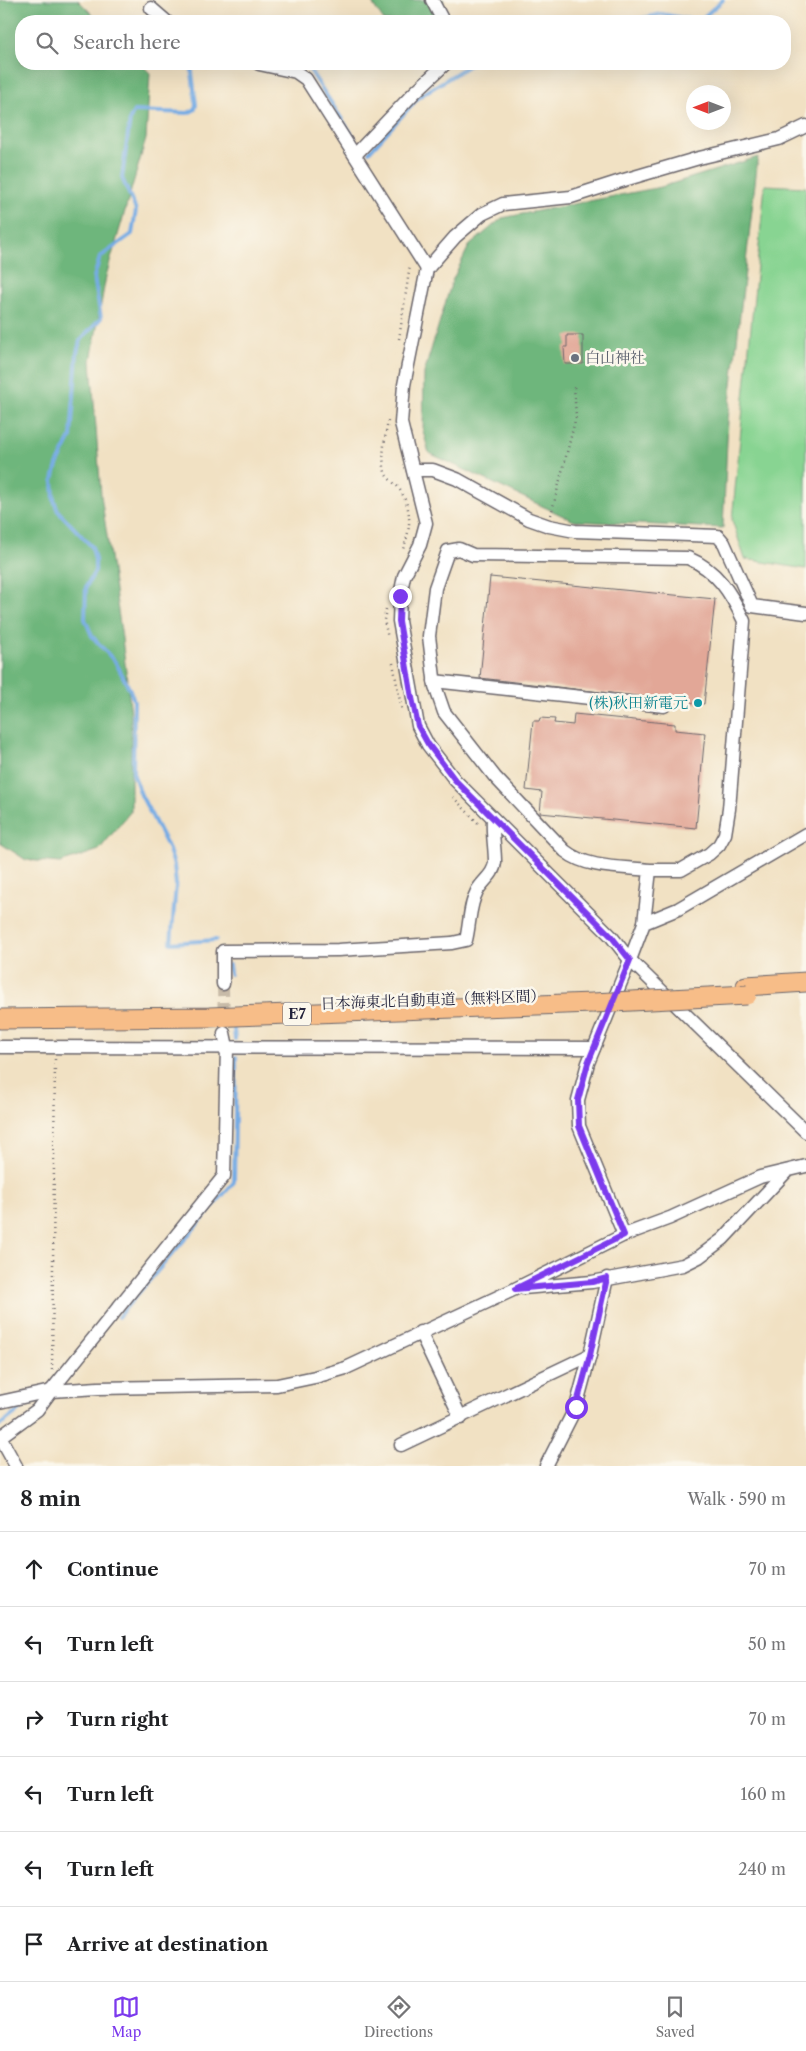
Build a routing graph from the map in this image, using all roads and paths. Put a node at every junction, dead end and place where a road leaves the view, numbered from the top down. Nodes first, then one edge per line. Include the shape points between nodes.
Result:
1 (151, 8) dead end
2 (159, 15) edge
3 (287, 70) edge
4 (439, 70) edge
5 (806, 126) edge
6 (355, 154) junction
7 (427, 269) junction
8 (574, 386) dead end
9 (413, 470) junction
10 (549, 526) junction
11 (806, 613) edge
12 (434, 681) junction
13 (664, 706) dead end
14 (493, 819) junction
15 (806, 834) edge
16 (650, 870) junction
17 (644, 923) junction
18 (630, 960) junction
19 (806, 982) edge
20 (223, 984) tunnel mouth
21 (747, 991) junction
22 (806, 992) edge
23 (593, 999) junction
24 (0, 1007) edge
25 (0, 1019) edge
26 (224, 1033) tunnel mouth
27 (56, 1046) junction
28 (0, 1047) edge
29 (227, 1047) junction
30 (594, 1048) junction
31 (806, 1132) edge
32 (806, 1166) edge
33 (787, 1171) junction
34 (624, 1235) junction
35 (607, 1278) junction
36 (515, 1289) junction
37 (420, 1332) junction
38 (590, 1355) junction
39 (51, 1391) junction
40 (0, 1402) edge
41 (461, 1418) junction
42 (0, 1437) edge
43 (401, 1445) dead end
44 (16, 1466) edge
45 (546, 1466) edge

1 - 2 street
3 - 6 street via 306,79
4 - 6 street
5 - 7 street via 779,139 699,158 571,197 503,204 482,214 455,237
6 - 7 street
7 - 9 street via 404,385 401,423
8 - 10 path via 576,416
9 - 10 street via 433,470 457,478 528,519
9 - 14 street via 426,523 420,545 404,576 399,621 418,726 455,780
10 - 11 street via 575,531 718,536 724,542 752,606
12 - 13 street
12 - 16 street via 444,712 495,777 574,859
12 - 16 street via 429,636 434,588 448,551 459,549 473,555 688,558 719,578 744,621 725,834 709,854 681,870
14 - 18 street via 611,936
14 - 20 street via 495,862 472,906 466,940 338,950 223,951
15 - 17 street via 678,909
16 - 17 street
17 - 18 street
18 - 30 street
18 - 31 street
19 - 21 highway, 日本海東北自動車道（無料区間） / E7
21 - 22 highway, 日本海東北自動車道（無料区間） / E7
21 - 23 highway, 日本海東北自動車道（無料区間） / E7, bridge
23 - 24 highway, 日本海東北自動車道（無料区間） / E7
23 - 25 highway, 日本海東北自動車道（無料区間） / E7 via 209,1017
26 - 29 street
27 - 28 street
27 - 29 street
27 - 39 path
29 - 30 street
29 - 39 street via 224,1176
30 - 34 street via 578,1100 579,1126
32 - 33 street
33 - 34 street via 760,1177
33 - 35 street via 723,1239 699,1257 683,1265
34 - 36 street
35 - 36 street
35 - 38 street
36 - 37 street
37 - 39 street via 346,1368 277,1385
37 - 41 street
38 - 41 street
38 - 45 street via 576,1407
39 - 40 street
39 - 42 street via 37,1410
41 - 43 street
42 - 44 street

